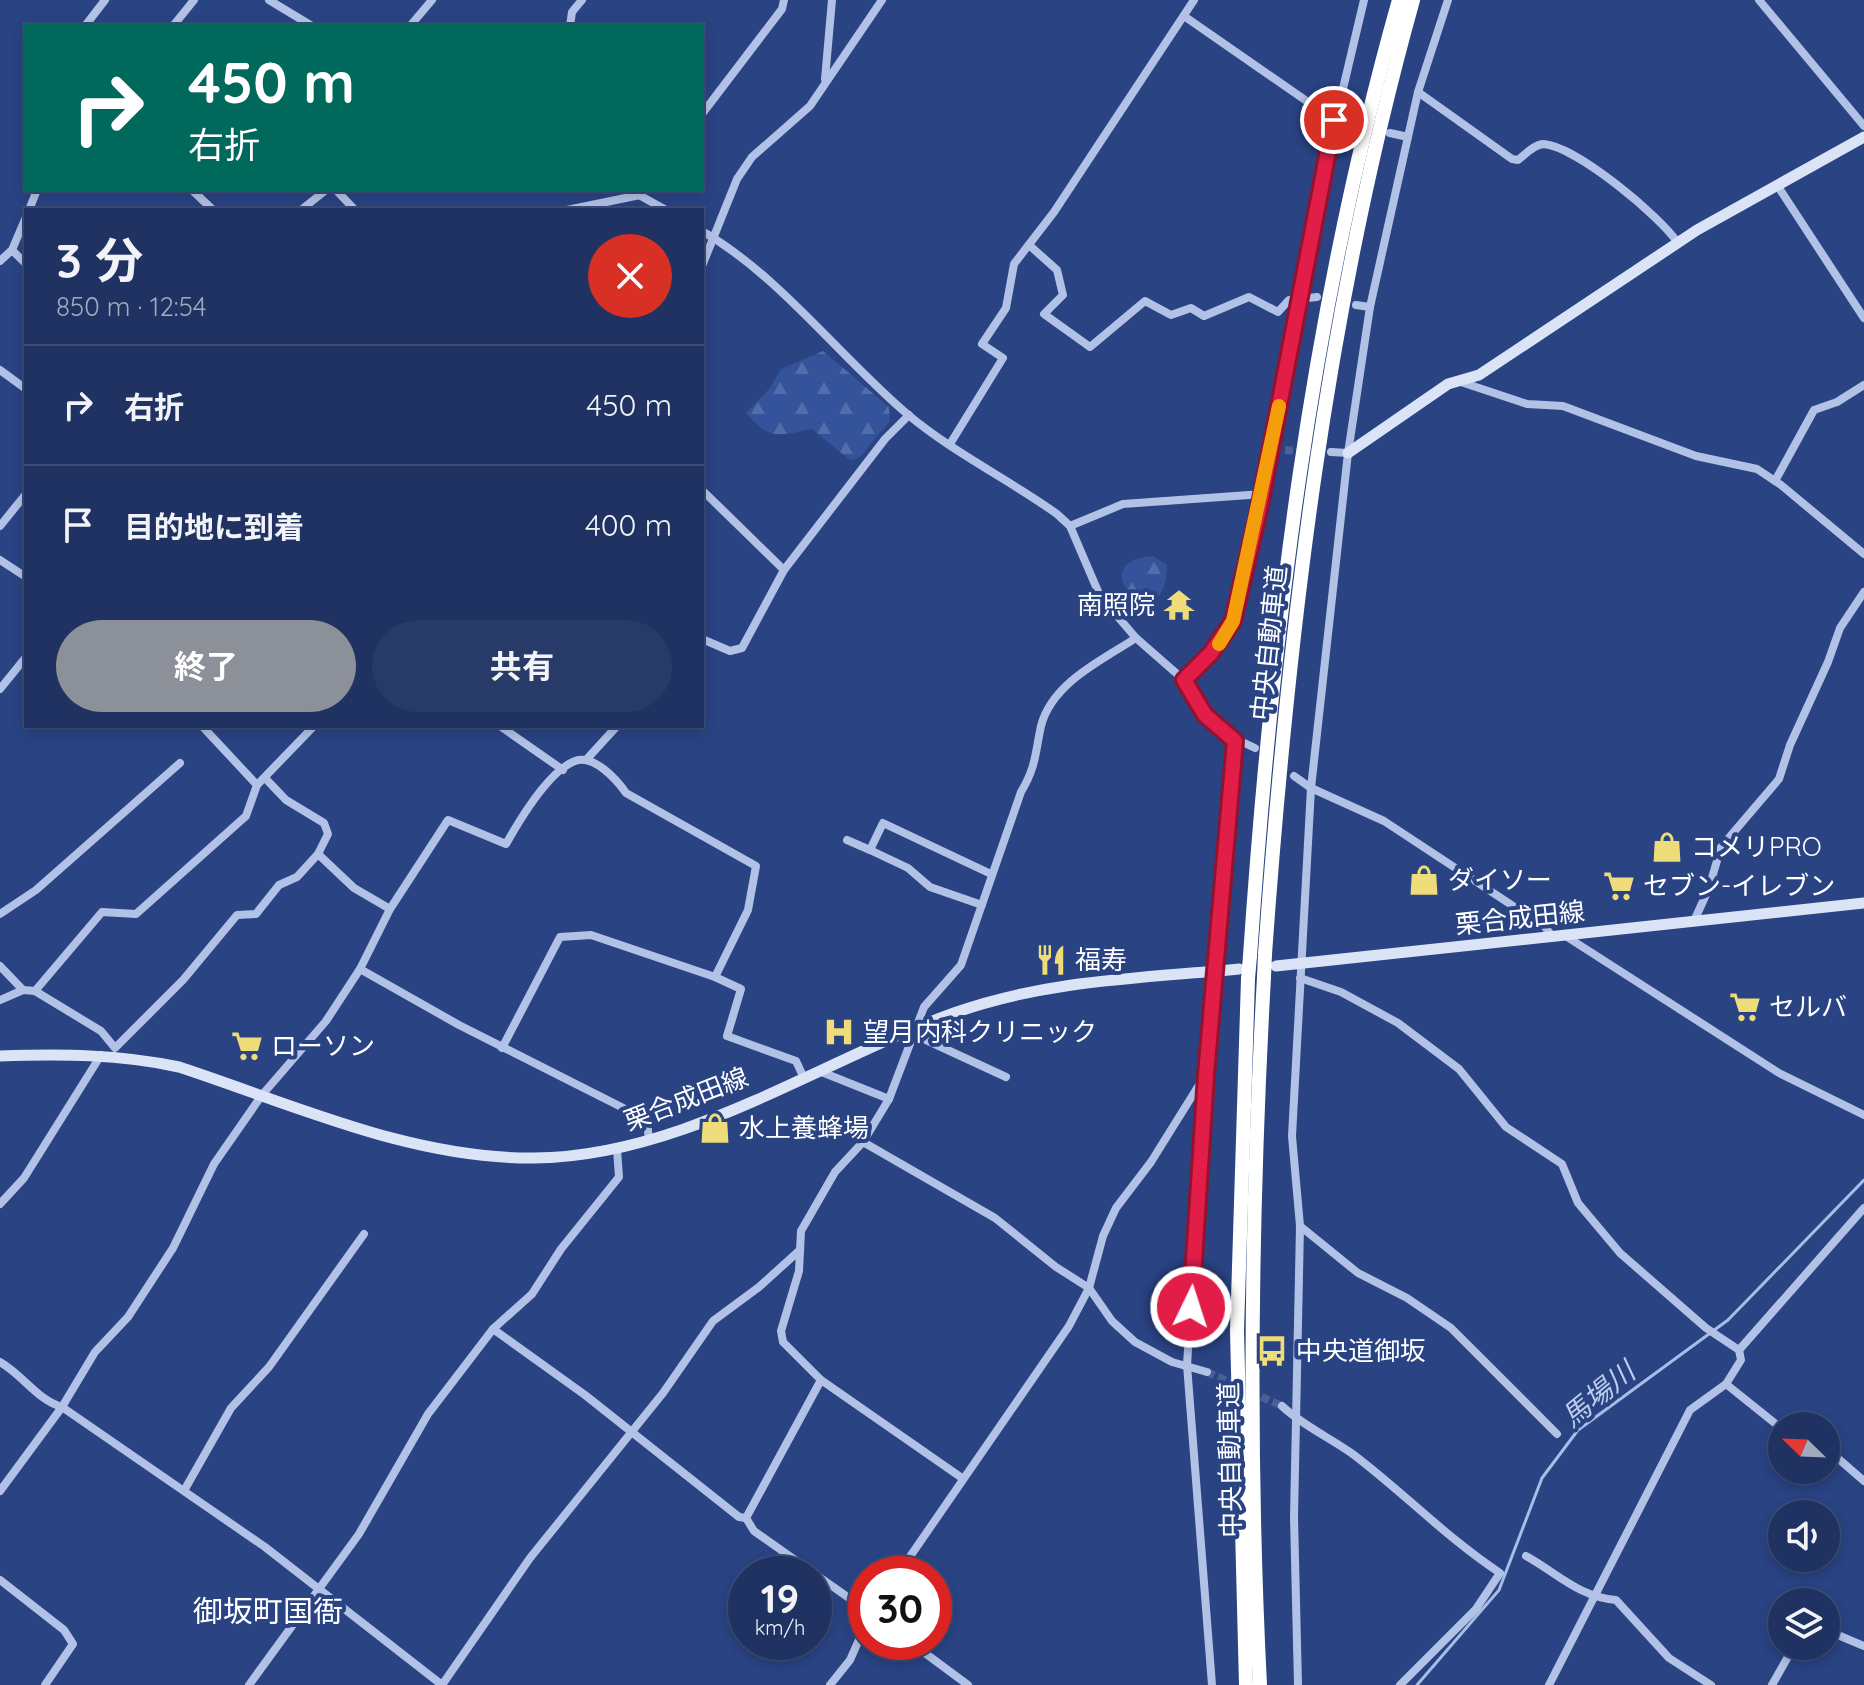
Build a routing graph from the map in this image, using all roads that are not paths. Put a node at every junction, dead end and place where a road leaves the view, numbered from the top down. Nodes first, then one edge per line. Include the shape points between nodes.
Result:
1 (105, 0) edge
2 (194, 0) edge
3 (269, 0) edge
4 (432, 0) edge
5 (582, 0) edge
6 (784, 0) edge
7 (832, 0) edge
8 (882, 0) edge
9 (1194, 0) edge
10 (1364, 0) edge
11 (1399, 0) edge
12 (1413, 0) edge
13 (1448, 0) edge
14 (1760, 1) edge
15 (1184, 16) junction
16 (87, 24) edge
17 (175, 24) edge
18 (309, 24) edge
19 (412, 24) edge
20 (570, 24) edge
21 (825, 82) junction
22 (1418, 92) junction
23 (704, 111) edge
24 (1334, 120) junction
25 (1351, 122) dead end
26 (1864, 126) edge
27 (1390, 133) dead end
28 (1408, 137) junction
29 (1864, 137) edge
30 (1777, 185) junction
31 (194, 192) edge
32 (324, 192) edge
33 (338, 192) edge
34 (642, 193) edge
35 (211, 208) edge
36 (304, 208) edge
37 (353, 208) edge
38 (576, 208) edge
39 (663, 208) edge
40 (24, 222) edge
41 (704, 232) edge
42 (716, 239) junction
43 (1678, 243) junction
44 (1029, 245) junction
45 (12, 250) junction
46 (0, 261) edge
47 (24, 262) edge
48 (704, 262) edge
49 (1317, 297) dead end
50 (1297, 298) junction
51 (1356, 305) dead end
52 (1370, 307) junction
53 (1864, 318) edge
54 (0, 370) edge
55 (1461, 382) junction
56 (1864, 385) edge
57 (24, 388) edge
58 (909, 415) junction
59 (950, 444) junction
60 (1271, 450) junction
61 (1285, 450) tunnel mouth
62 (1331, 452) tunnel mouth
63 (1348, 453) junction
64 (1775, 481) junction
65 (704, 492) edge
66 (1263, 494) junction
67 (24, 496) edge
68 (0, 526) edge
69 (1070, 526) junction
70 (1864, 554) edge
71 (0, 560) edge
72 (784, 570) junction
73 (24, 576) edge
74 (1864, 592) edge
75 (1136, 638) junction
76 (704, 640) edge
77 (24, 659) edge
78 (1184, 680) junction
79 (0, 689) edge
80 (204, 728) edge
81 (312, 728) edge
82 (503, 728) edge
83 (615, 728) edge
84 (1235, 741) junction
85 (1255, 748) dead end
86 (586, 760) junction
87 (180, 763) dead end
88 (563, 770) junction
89 (1294, 776) dead end
90 (265, 778) junction
91 (257, 785) junction
92 (1311, 788) junction
93 (847, 840) dead end
94 (870, 850) junction
95 (318, 854) junction
96 (991, 874) junction
97 (1864, 903) edge
98 (982, 905) junction
99 (390, 909) junction
100 (0, 914) edge
101 (1694, 921) junction
102 (1558, 936) junction
103 (1257, 955) junction
104 (1303, 962) junction
105 (0, 966) edge
106 (1276, 966) dead end
107 (360, 969) junction
108 (1216, 971) junction
109 (1244, 974) junction
110 (715, 977) junction
111 (1300, 978) junction
112 (23, 990) junction
113 (35, 991) junction
114 (0, 1000) edge
115 (915, 1031) junction
116 (502, 1048) junction
117 (108, 1053) junction
118 (0, 1056) edge
119 (817, 1070) junction
120 (1206, 1075) junction
121 (803, 1076) junction
122 (1006, 1077) dead end
123 (262, 1095) junction
124 (889, 1099) junction
125 (1864, 1115) edge
126 (649, 1141) junction
127 (863, 1142) junction
128 (617, 1149) junction
129 (0, 1204) edge
130 (1864, 1208) edge
131 (1300, 1226) junction
132 (364, 1234) dead end
133 (800, 1250) junction
134 (1089, 1288) junction
135 (493, 1329) junction
136 (1739, 1350) junction
137 (0, 1362) edge
138 (1187, 1365) junction
139 (1207, 1372) tunnel mouth
140 (821, 1380) junction
141 (1726, 1384) junction
142 (1282, 1406) tunnel mouth
143 (62, 1407) junction
144 (1768, 1418) edge
145 (1295, 1419) junction
146 (631, 1433) junction
147 (1557, 1434) dead end
148 (1840, 1460) edge
149 (962, 1478) junction
150 (1864, 1481) edge
151 (185, 1489) junction
152 (0, 1491) edge
153 (746, 1518) junction
154 (910, 1556) edge
155 (1526, 1556) dead end
156 (0, 1580) edge
157 (320, 1588) junction
158 (848, 1597) edge
159 (1595, 1598) junction
160 (1840, 1636) edge
161 (1864, 1646) edge
162 (850, 1660) edge
163 (934, 1660) edge
164 (1786, 1660) edge
165 (1214, 1672) junction
166 (45, 1685) edge
167 (249, 1685) edge
168 (830, 1685) edge
169 (968, 1685) edge
170 (1206, 1685) edge
171 (1212, 1685) edge
172 (1246, 1685) edge
173 (1260, 1685) edge
174 (1298, 1685) edge
175 (1400, 1685) edge
176 (1549, 1685) edge
177 (1711, 1685) edge
178 (1772, 1685) edge

1 - 16 street
2 - 17 street
3 - 18 street
4 - 19 street
5 - 20 street
6 - 23 street
7 - 21 street
8 - 21 street
9 - 15 street
10 - 24 street
11 - 103 highway, 中央自動車道 via 1355,172 1308,421 1271,699
12 - 103 highway, 中央自動車道 via 1368,175 1322,424
13 - 22 street
14 - 26 street
15 - 24 street
15 - 44 street
21 - 42 street via 810,106 752,157 737,179
22 - 28 street
22 - 43 street via 1512,159 1544,144 1572,155 1648,208
24 - 25 street
24 - 50 street
27 - 28 street
28 - 52 street
29 - 30 main road
30 - 43 main road
30 - 53 street
31 - 35 street
32 - 36 street
33 - 37 street
34 - 38 street
34 - 39 street
40 - 45 street
41 - 42 street
42 - 48 street
42 - 58 street via 794,301 846,359
43 - 55 main road
44 - 50 street via 1057,270 1063,295 1044,314 1090,347 1145,301 1171,315 1191,308 1204,316 1249,297 1278,312
44 - 59 street via 1014,264 1006,308 982,344 1003,358
45 - 46 street
45 - 47 street
49 - 50 street
50 - 60 street
51 - 52 street
52 - 63 street
54 - 57 street
55 - 63 main road via 1448,384
55 - 64 street via 1527,404 1563,406 1696,456 1757,469
56 - 64 street via 1814,410
58 - 59 street
58 - 72 street
59 - 69 street
60 - 61 street
60 - 66 street
62 - 63 street
63 - 92 street
64 - 70 street
65 - 72 street
66 - 69 street via 1123,504
66 - 78 street via 1233,621
67 - 68 street
69 - 75 street via 1100,596
71 - 73 street
72 - 76 street via 742,648 730,651
74 - 101 street via 1840,628 1779,779 1721,847
75 - 78 street
75 - 96 street via 1067,683 1049,708 1036,768 1021,792
77 - 79 street
78 - 84 street via 1205,715
80 - 91 street
81 - 90 street
82 - 88 street
83 - 86 street
84 - 85 street
84 - 108 street
86 - 88 street
86 - 110 street via 616,779 626,793 756,866 748,910
87 - 100 street via 36,890
88 - 99 street via 524,812 506,844 448,820
89 - 92 street
90 - 91 street
90 - 95 street via 286,800 324,823 328,834
91 - 113 street via 246,816 199,861 136,914 102,912
92 - 102 street via 1384,821
92 - 104 street
93 - 94 street
94 - 96 street via 883,823
94 - 98 street via 908,868 930,887
95 - 99 street via 354,888
95 - 117 street via 297,877 279,885 256,914 237,915 183,980
96 - 98 street
97 - 101 main road, 栗合成田線
98 - 115 street via 961,965 924,1007
99 - 107 street
101 - 102 main road, 栗合成田線
102 - 104 main road, 栗合成田線
102 - 125 street via 1779,1073
103 - 109 highway, 中央自動車道, bridge
103 - 173 highway, 中央自動車道, bridge via 1264,977 1252,1349
104 - 106 main road, 栗合成田線
104 - 111 street
105 - 112 street
107 - 116 street
107 - 123 street via 326,1021
108 - 109 main road, 栗合成田線
108 - 115 main road, 栗合成田線 via 1043,988
108 - 120 street
109 - 172 highway, 中央自動車道 via 1237,1331
110 - 116 street via 591,935 560,937
110 - 121 street via 741,989 727,1036 796,1061
111 - 131 street via 1292,1136
111 - 136 street via 1341,992 1398,1023 1459,1069 1506,1127 1562,1164 1578,1203 1620,1253
112 - 113 street
112 - 114 street
113 - 117 street via 101,1031
115 - 119 main road, 栗合成田線
115 - 122 street
115 - 124 street
116 - 126 street via 647,1120
117 - 118 main road, 栗合成田線
117 - 123 main road, 栗合成田線 via 179,1067
117 - 129 street via 24,1178
119 - 121 main road, 栗合成田線
119 - 124 street
120 - 134 street via 1116,1208
120 - 138 street
121 - 126 main road, 栗合成田線
123 - 128 main road, 栗合成田線 via 396,1140 455,1152 536,1158
123 - 143 street via 214,1164 173,1248 118,1330 95,1352
124 - 127 street
126 - 128 main road, 栗合成田線
127 - 133 street via 835,1172 811,1211 801,1231
127 - 134 street via 995,1218
128 - 135 street via 619,1177 532,1294
130 - 136 street
131 - 145 street
131 - 147 street via 1358,1273 1451,1328
132 - 151 street via 269,1367 231,1408
133 - 140 street via 781,1331 783,1342
133 - 146 street via 713,1321
134 - 138 street via 1135,1342
134 - 149 street via 1024,1394
135 - 146 street
135 - 157 street via 428,1414 359,1534
136 - 141 street via 1741,1360
137 - 143 street via 47,1403
138 - 139 street
138 - 165 street
140 - 149 street
140 - 153 street
141 - 144 street
141 - 159 street via 1690,1410
142 - 145 street
143 - 151 street
143 - 152 street
145 - 174 street
145 - 175 street via 1355,1456 1500,1573 1476,1609
146 - 153 street
146 - 157 street via 530,1558 442,1685
148 - 150 street
149 - 154 street
151 - 157 street via 188,1497
153 - 158 street via 754,1531
155 - 159 street
156 - 166 street via 64,1630 73,1644
157 - 167 street
159 - 176 street
159 - 177 street via 1616,1600 1669,1658
160 - 161 street
162 - 168 street
163 - 169 street
164 - 178 street
165 - 170 street
165 - 171 street

